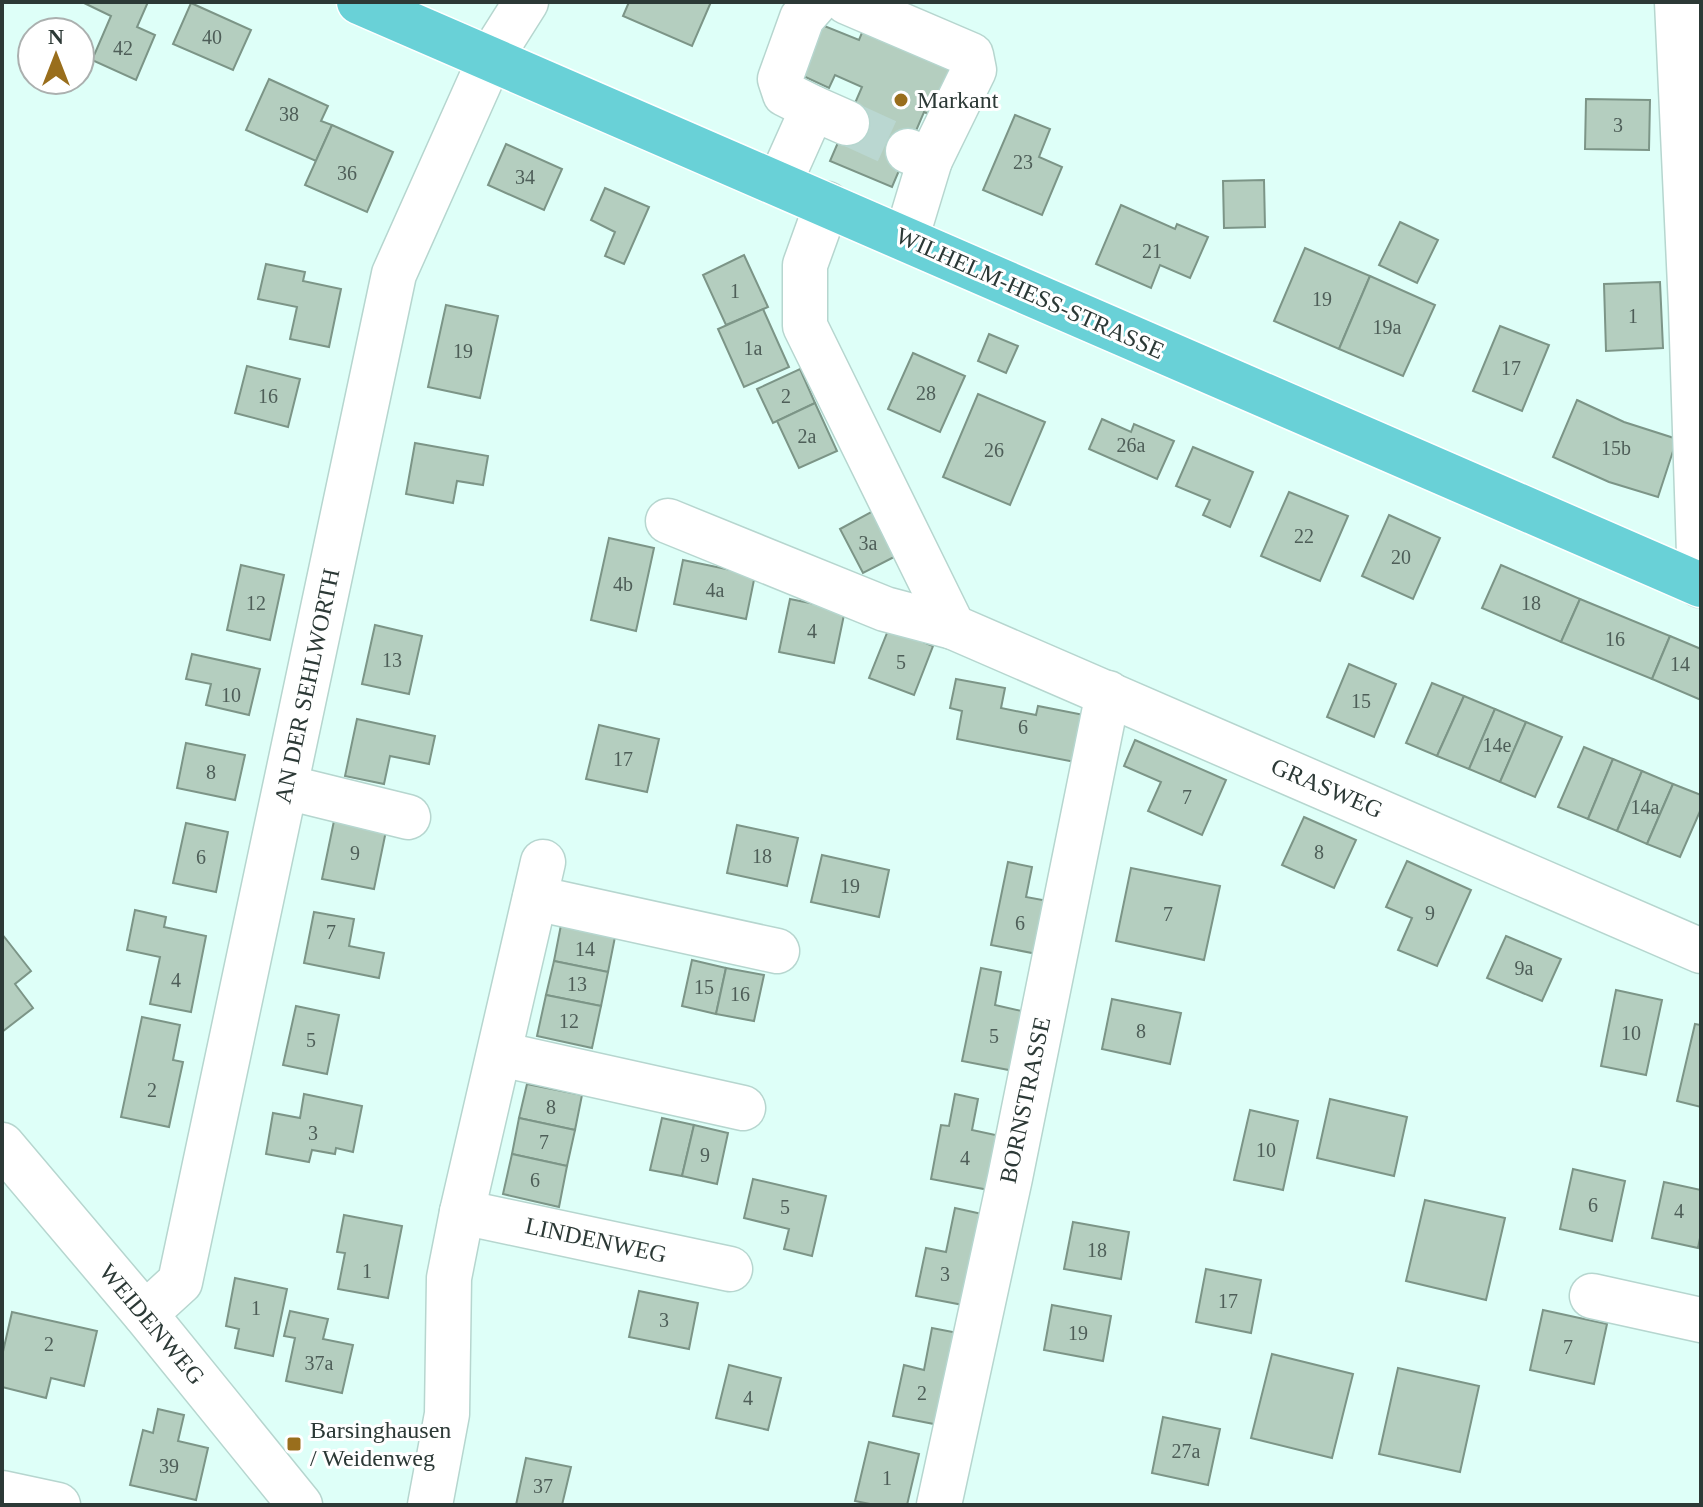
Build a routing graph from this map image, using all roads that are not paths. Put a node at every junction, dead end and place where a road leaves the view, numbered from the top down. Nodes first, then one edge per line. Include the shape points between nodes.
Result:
1 (359, 2) edge
2 (526, 2) edge
3 (816, 2) edge
4 (847, 2) edge
5 (1677, 2) edge
6 (490, 59) junction
7 (1692, 148) edge
8 (779, 184) junction
9 (827, 204) junction
10 (906, 239) junction
11 (668, 521) dead end
12 (1700, 585) edge
13 (953, 627) junction
14 (1108, 693) junction
15 (286, 787) junction
16 (408, 817) dead end
17 (777, 951) dead end
18 (1701, 951) edge
19 (500, 1054) junction
20 (743, 1108) dead end
21 (2, 1145) edge
22 (462, 1212) junction
23 (730, 1269) dead end
24 (1592, 1296) dead end
25 (145, 1314) junction
26 (1701, 1320) edge
27 (2, 1493) edge
28 (58, 1505) edge
29 (300, 1505) edge
30 (430, 1505) edge
31 (939, 1505) edge

1 - 6 main road, WILHELM-HESS-STRASSE
2 - 6 street, AN DER SEHLWORTH
3 - 8 street via 802,18 780,79 785,94 830,116
4 - 10 street via 971,55 974,70 919,156
5 - 7 street
6 - 8 main road, WILHELM-HESS-STRASSE
6 - 15 street, AN DER SEHLWORTH via 394,274
7 - 12 street
8 - 9 main road, WILHELM-HESS-STRASSE
9 - 10 main road, WILHELM-HESS-STRASSE
9 - 13 street via 805,265 805,326
10 - 12 main road, WILHELM-HESS-STRASSE
11 - 13 street, GRASWEG via 885,609
13 - 14 street, GRASWEG
14 - 18 street, GRASWEG
14 - 31 street, BORNSTRASSE
15 - 16 street
15 - 25 street, AN DER SEHLWORTH via 180,1282
17 - 19 street via 539,880
19 - 20 street
19 - 22 street
21 - 25 street, WEIDENWEG
22 - 23 street, LINDENWEG
22 - 30 street via 449,1278 447,1414
24 - 26 street
25 - 29 street, WEIDENWEG
27 - 28 street

